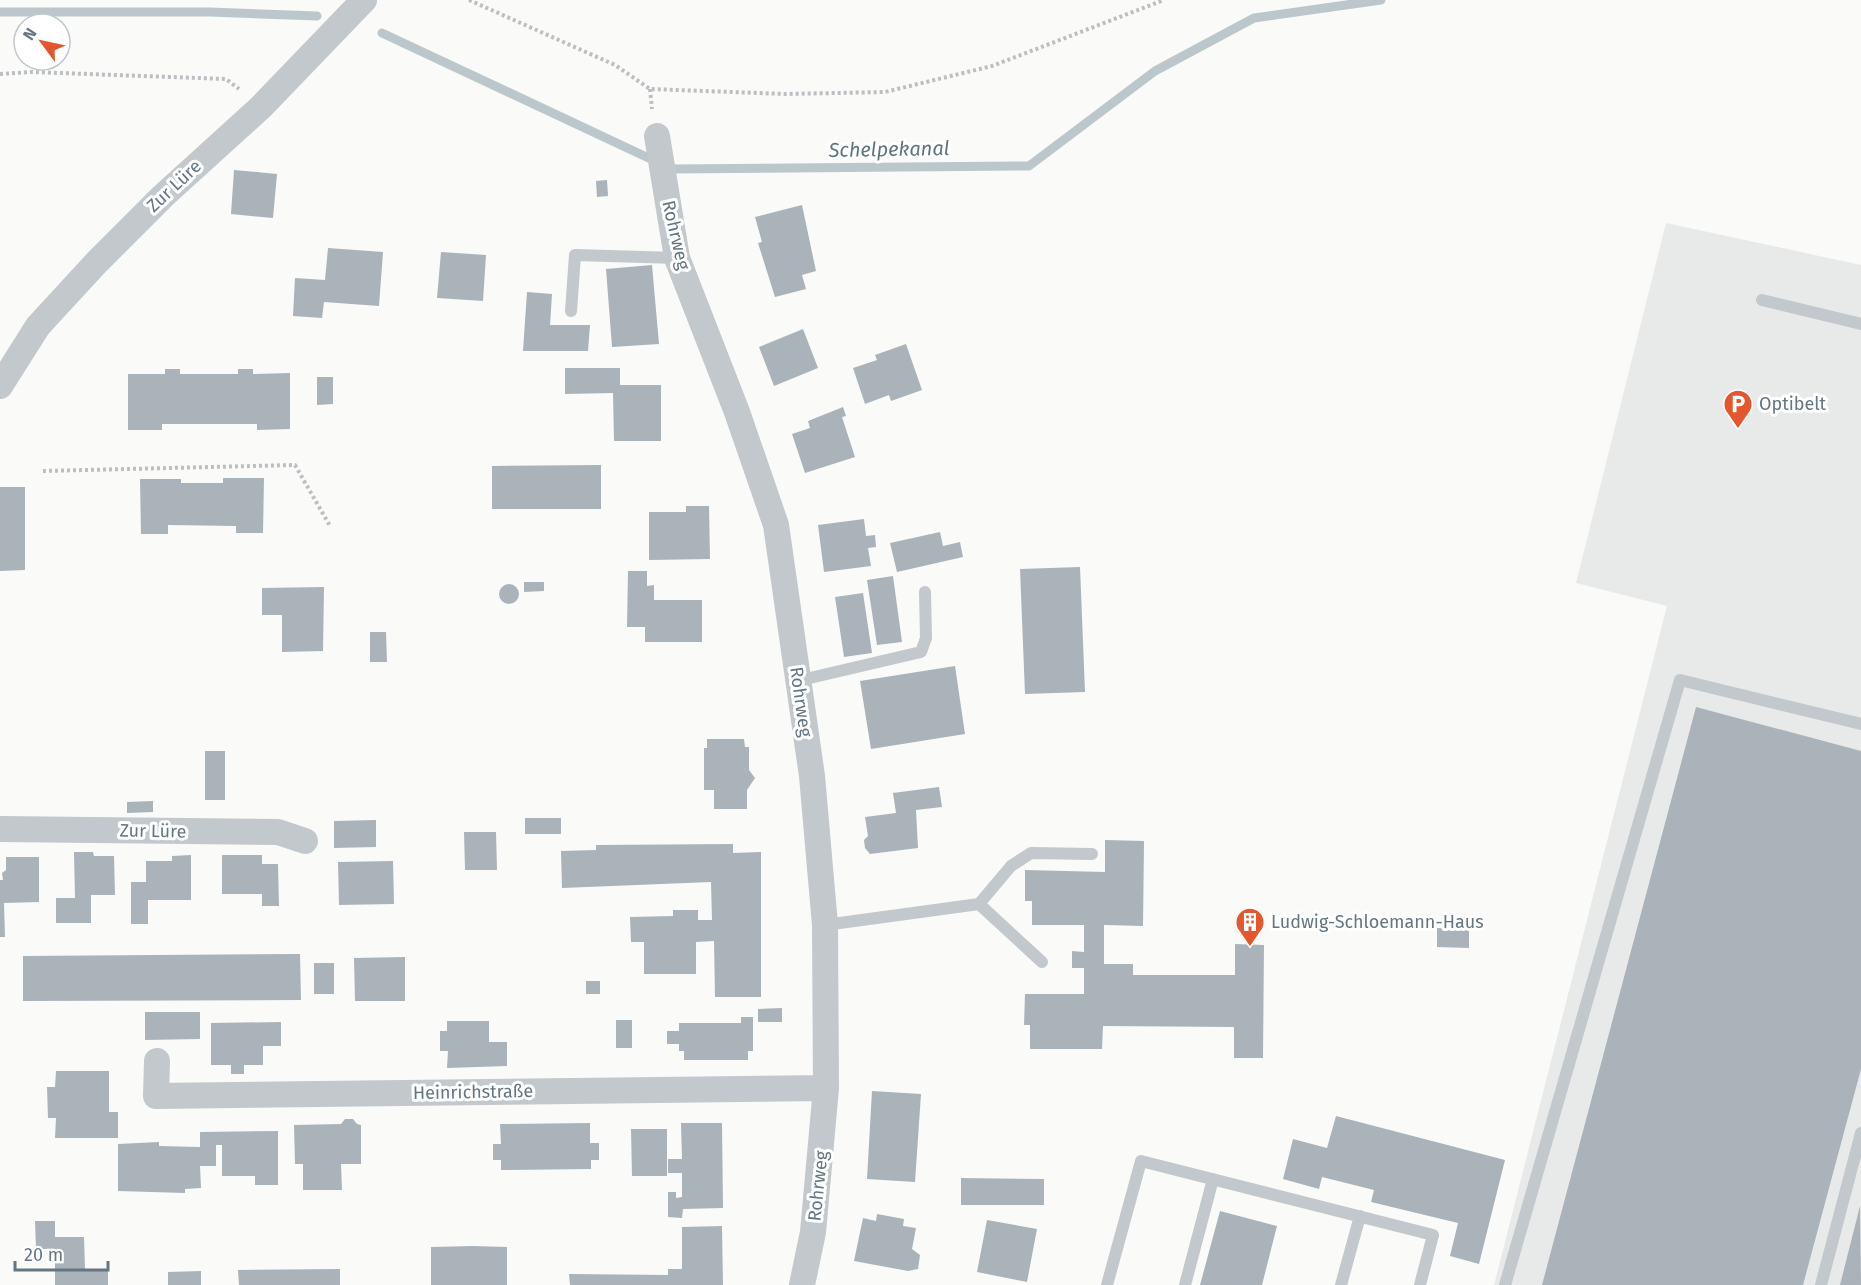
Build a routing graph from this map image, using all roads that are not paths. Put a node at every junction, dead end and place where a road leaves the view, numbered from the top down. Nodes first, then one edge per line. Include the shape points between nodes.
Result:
1 (364, 0) edge
2 (657, 136) dead end
3 (677, 258) junction
4 (1762, 300) dead end
5 (571, 311) dead end
6 (1861, 324) edge
7 (0, 386) edge
8 (925, 592) dead end
9 (797, 681) junction
10 (1861, 724) edge
11 (0, 829) edge
12 (304, 841) dead end
13 (1092, 854) dead end
14 (979, 904) junction
15 (825, 925) junction
16 (1042, 962) dead end
17 (157, 1061) dead end
18 (826, 1088) junction
19 (1861, 1133) edge
20 (1213, 1179) junction
21 (1360, 1216) junction
22 (802, 1285) edge
23 (1107, 1285) edge
24 (1185, 1285) edge
25 (1341, 1285) edge
26 (1420, 1285) edge
27 (1505, 1285) edge
28 (1821, 1285) edge

1 - 7 street, Zur Lüre via 261,107 163,196 38,326
2 - 3 street, Rohrweg
3 - 5 lane via 575,255
3 - 9 street, Rohrweg via 776,525
4 - 6 lane
8 - 9 lane via 926,638 921,652
9 - 15 street, Rohrweg via 812,776
10 - 27 lane via 1680,680
11 - 12 street, Zur Lüre via 278,832
13 - 14 lane via 1031,853 1011,866
14 - 15 lane
14 - 16 lane
15 - 18 street, Rohrweg
17 - 18 street, Heinrichstraße via 156,1096
18 - 22 street, Rohrweg via 813,1232
19 - 28 lane
20 - 21 lane
20 - 23 lane via 1141,1161
20 - 24 lane
21 - 25 lane
21 - 26 lane via 1433,1234

